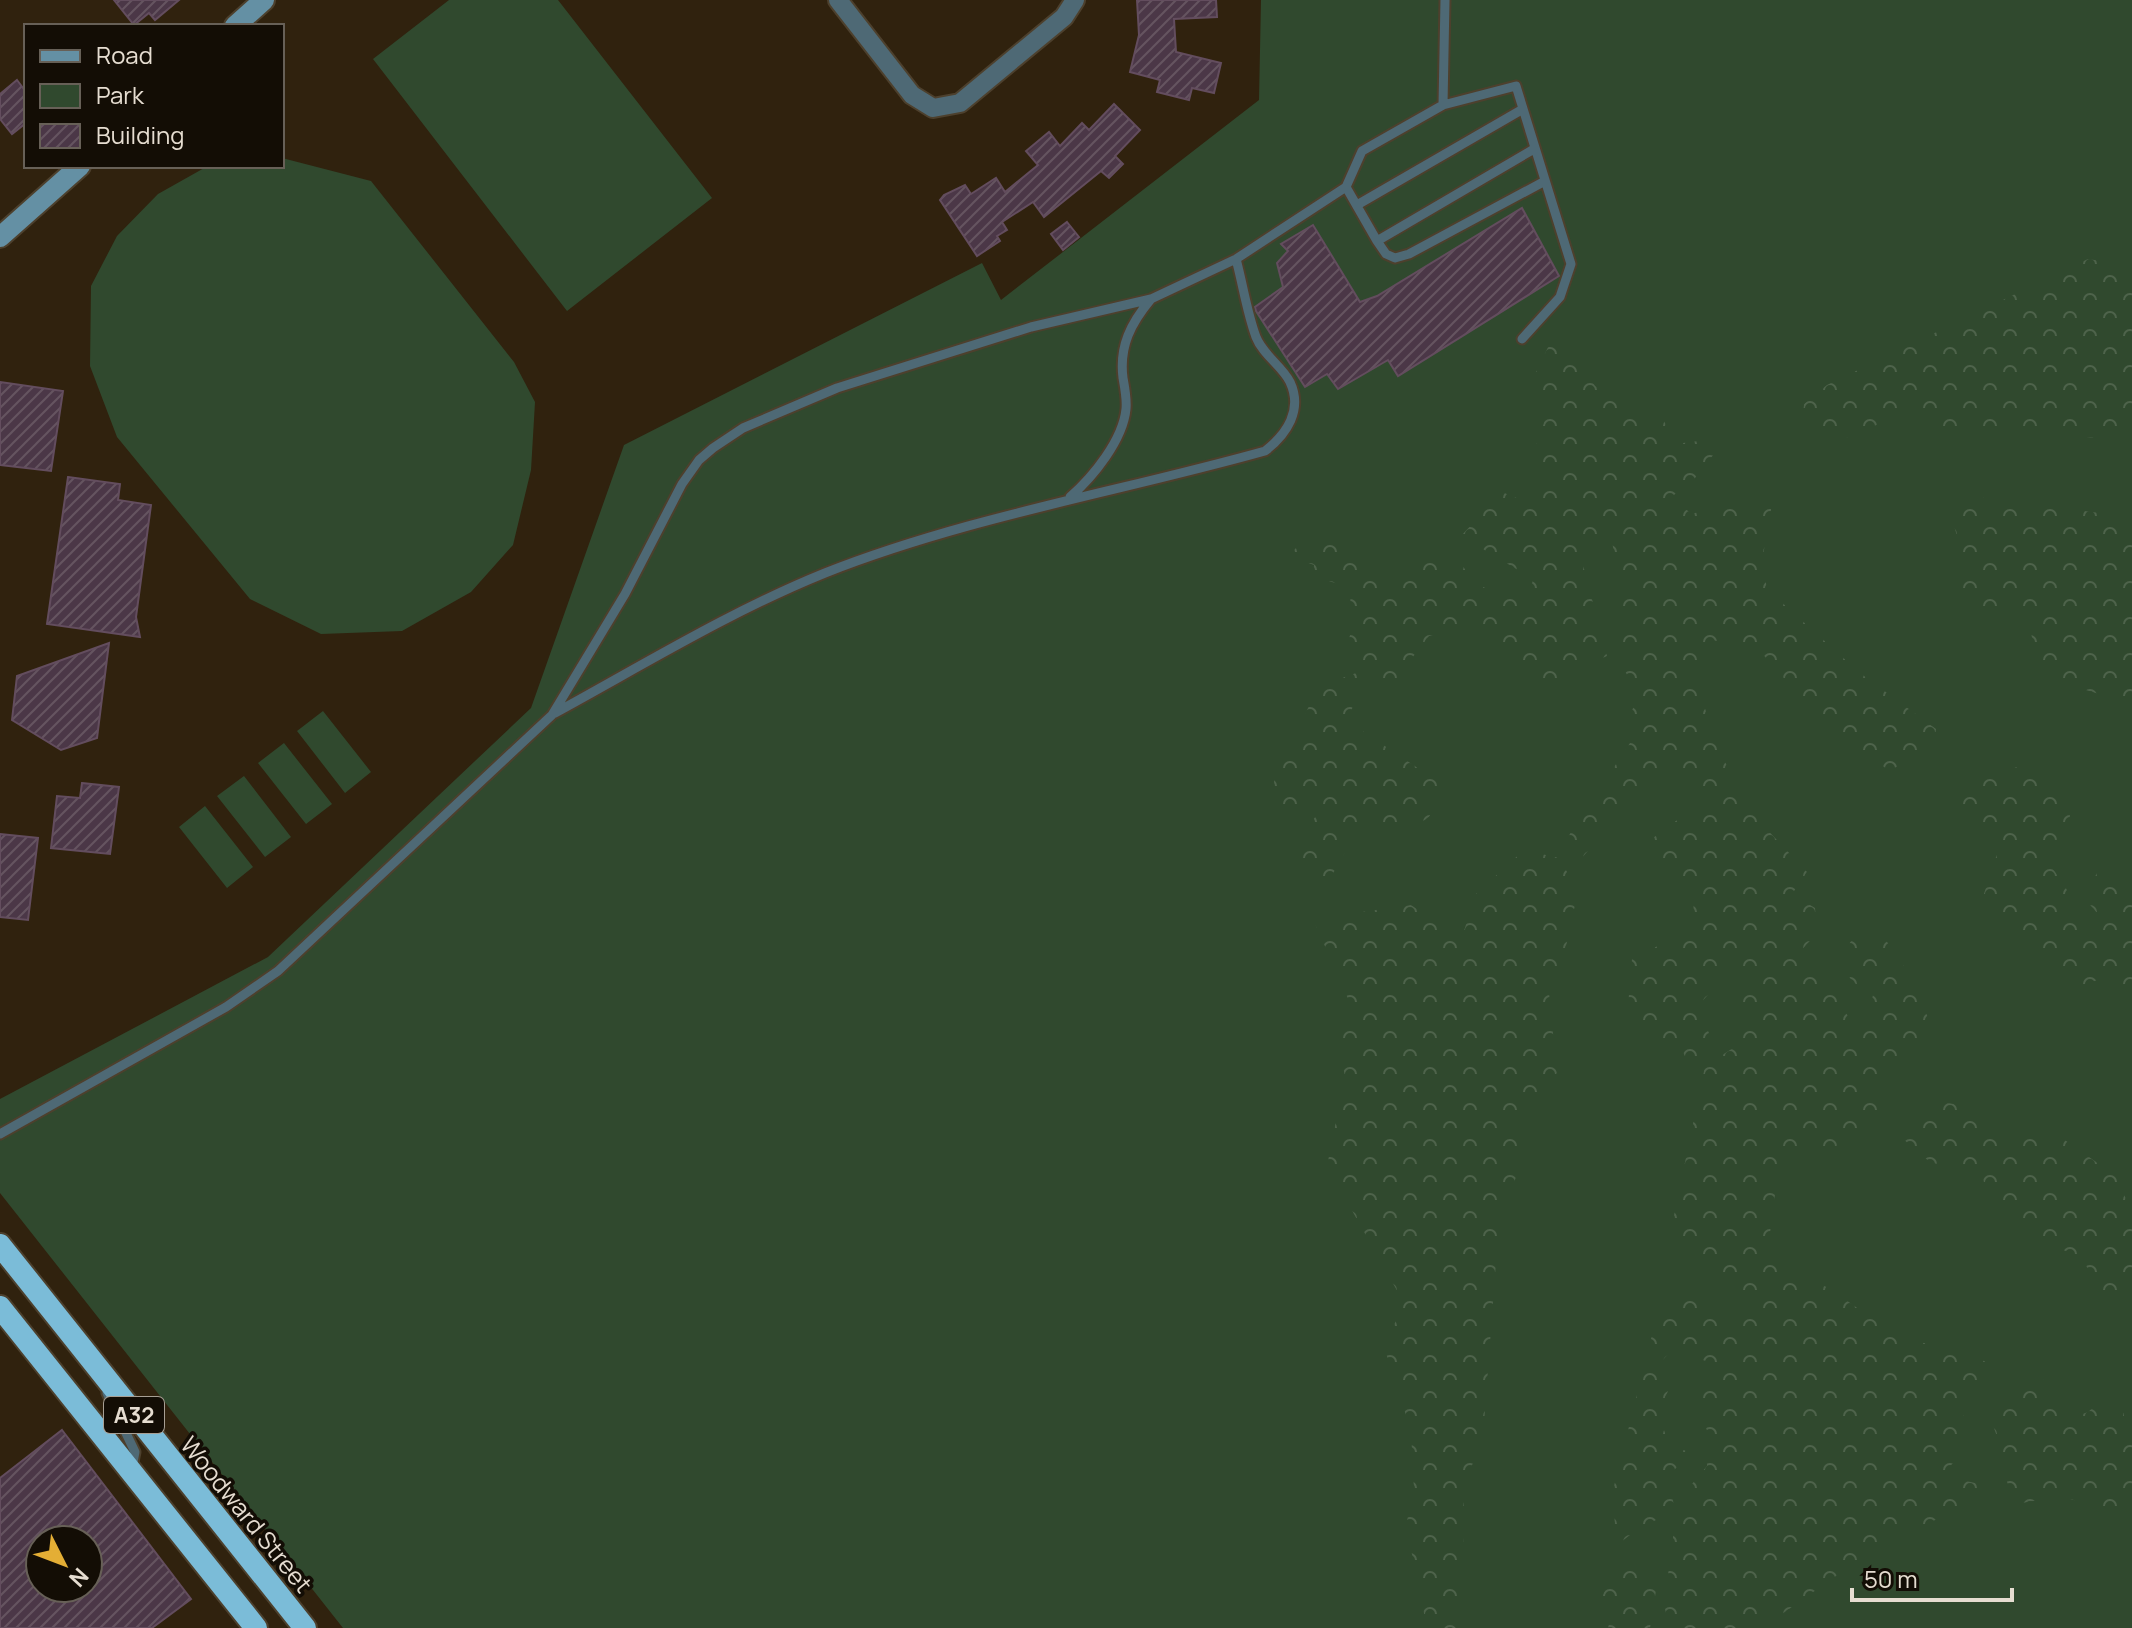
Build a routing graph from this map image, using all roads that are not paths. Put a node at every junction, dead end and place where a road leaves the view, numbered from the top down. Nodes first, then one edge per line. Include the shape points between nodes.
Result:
1 (264, 0) edge
2 (838, 0) edge
3 (1075, 0) edge
4 (1445, 0) edge
5 (1065, 9) edge
6 (237, 24) edge
7 (1443, 105) junction
8 (1523, 109) junction
9 (1534, 149) junction
10 (78, 168) edge
11 (1545, 181) junction
12 (1346, 187) junction
13 (1357, 205) junction
14 (0, 237) edge
15 (1377, 241) junction
16 (1236, 259) junction
17 (1151, 299) junction
18 (1522, 339) dead end
19 (1068, 500) junction
20 (552, 715) junction
21 (0, 1134) edge
22 (0, 1245) edge
23 (0, 1307) edge
24 (91, 1362) junction
25 (130, 1472) junction
26 (256, 1628) edge
27 (305, 1628) edge

1 - 6 main road
2 - 5 street via 912,95 933,108 960,103
3 - 5 street
4 - 7 lane
7 - 8 lane via 1516,86
7 - 12 lane via 1362,151
8 - 9 lane
8 - 13 lane
9 - 11 lane
9 - 15 lane
10 - 14 main road
11 - 15 lane via 1409,254 1395,258
11 - 18 lane via 1571,264 1560,297
12 - 13 lane
12 - 16 lane
13 - 15 lane
16 - 17 lane
16 - 19 lane via 1257,340 1289,381 1294,418 1284,433 1265,451
17 - 19 lane via 1127,331 1123,426
17 - 20 lane via 1031,327 837,388 743,428 713,448 682,484 625,594
19 - 20 lane via 827,572 756,603
20 - 21 lane via 278,971 226,1007
22 - 24 highway, Woodward Street / A32
23 - 25 highway, A32
24 - 25 lane via 135,1452
24 - 27 highway, Woodward Street / A32
25 - 26 highway, A32

